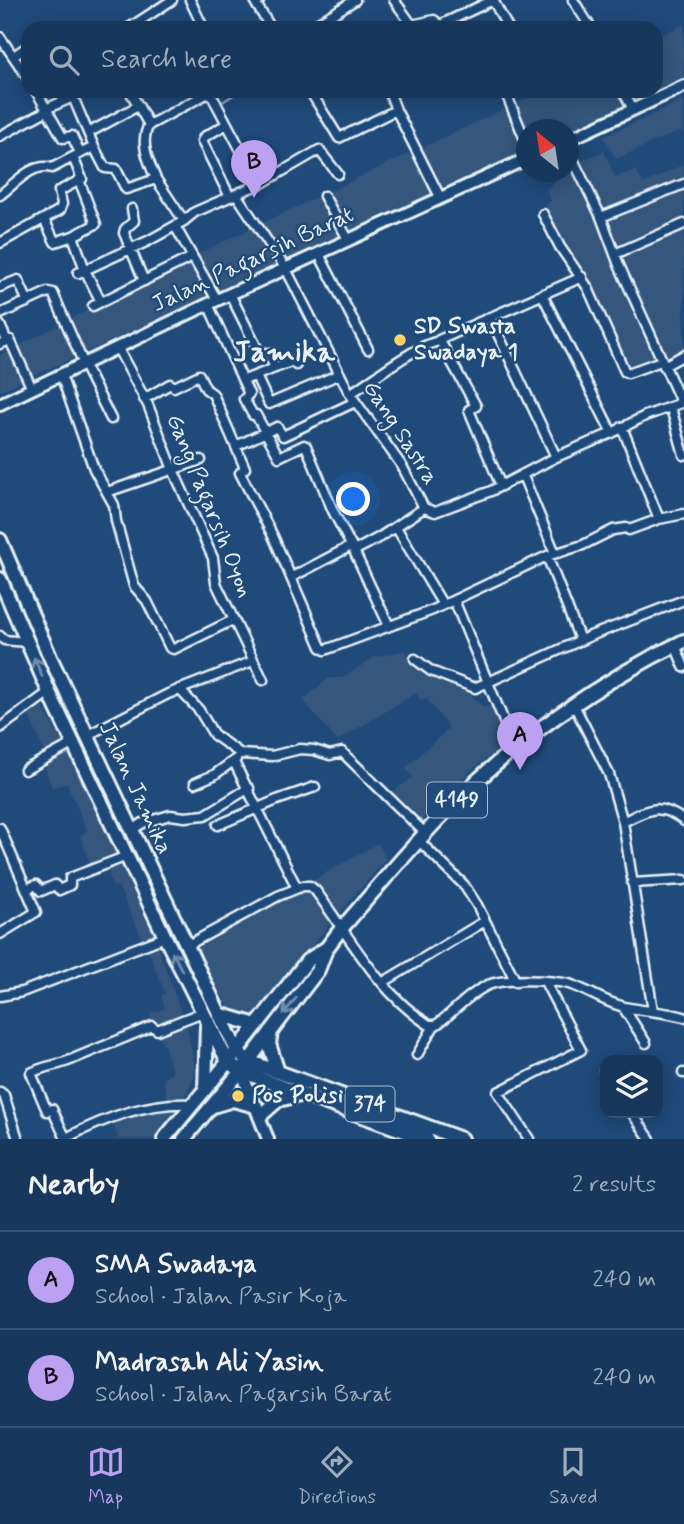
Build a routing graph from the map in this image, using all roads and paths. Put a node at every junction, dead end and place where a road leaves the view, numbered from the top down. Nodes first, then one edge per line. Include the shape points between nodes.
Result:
1 (172, 0) edge
2 (190, 0) edge
3 (260, 0) edge
4 (355, 0) edge
5 (394, 0) edge
6 (493, 0) edge
7 (573, 0) edge
8 (140, 21) edge
9 (200, 21) edge
10 (266, 21) edge
11 (321, 21) edge
12 (409, 21) edge
13 (449, 21) edge
14 (504, 21) edge
15 (585, 21) edge
16 (1, 40) edge
17 (21, 51) edge
18 (14, 56) junction
19 (21, 67) edge
20 (684, 86) edge
21 (663, 95) edge
22 (41, 98) edge
23 (72, 98) edge
24 (74, 98) edge
25 (134, 98) edge
26 (199, 98) edge
27 (213, 98) edge
28 (314, 98) edge
29 (392, 98) edge
30 (508, 98) edge
31 (628, 98) edge
32 (657, 98) edge
33 (138, 106) junction
34 (48, 109) junction
35 (633, 109) junction
36 (396, 110) junction
37 (517, 119) edge
38 (227, 124) junction
39 (149, 125) junction
40 (90, 135) junction
41 (579, 135) edge
42 (0, 136) edge
43 (94, 147) junction
44 (76, 151) junction
45 (516, 164) edge
46 (579, 170) edge
47 (338, 174) dead end
48 (156, 179) junction
49 (79, 180) junction
50 (259, 184) junction
51 (684, 184) edge
52 (0, 195) edge
53 (233, 195) junction
54 (324, 196) dead end
55 (440, 197) junction
56 (132, 209) dead end
57 (543, 214) dead end
58 (601, 217) junction
59 (44, 219) junction
60 (184, 221) junction
61 (684, 224) edge
62 (175, 226) junction
63 (73, 236) junction
64 (348, 239) junction
65 (0, 243) edge
66 (129, 250) junction
67 (319, 254) junction
68 (615, 254) junction
69 (192, 257) junction
70 (286, 269) junction
71 (81, 272) junction
72 (582, 277) junction
73 (144, 281) junction
74 (0, 287) edge
75 (230, 294) junction
76 (542, 294) junction
77 (28, 302) junction
78 (212, 302) junction
79 (0, 314) edge
80 (490, 317) junction
81 (0, 325) edge
82 (439, 340) junction
83 (4, 342) edge
84 (117, 347) junction
85 (368, 349) dead end
86 (684, 355) edge
87 (84, 363) junction
88 (663, 364) junction
89 (296, 365) dead end
90 (275, 368) junction
91 (340, 374) junction
92 (61, 375) junction
93 (256, 376) junction
94 (244, 380) junction
95 (32, 389) junction
96 (353, 398) junction
97 (144, 399) junction
98 (683, 402) edge
99 (0, 404) edge
100 (671, 408) junction
101 (111, 419) dead end
102 (622, 427) junction
103 (265, 433) junction
104 (612, 433) junction
105 (236, 446) junction
106 (684, 455) edge
107 (556, 457) junction
108 (201, 460) dead end
109 (173, 470) junction
110 (523, 476) junction
111 (502, 486) junction
112 (107, 492) junction
113 (424, 508) junction
114 (684, 514) edge
115 (659, 519) junction
116 (396, 527) junction
117 (0, 540) edge
118 (352, 548) junction
119 (551, 555) junction
120 (292, 577) junction
121 (0, 579) edge
122 (454, 600) junction
123 (684, 600) edge
124 (443, 605) junction
125 (233, 620) junction
126 (389, 626) junction
127 (1, 640) edge
128 (580, 640) junction
129 (26, 642) junction
130 (680, 643) edge
131 (415, 659) dead end
132 (253, 661) junction
133 (684, 667) edge
134 (263, 680) dead end
135 (487, 682) junction
136 (179, 689) junction
137 (49, 692) junction
138 (574, 705) junction
139 (0, 728) edge
140 (88, 735) junction
141 (74, 743) junction
142 (515, 748) junction
143 (241, 754) junction
144 (234, 762) junction
145 (25, 770) dead end
146 (195, 783) dead end
147 (315, 787) dead end
148 (249, 788) junction
149 (258, 808) junction
150 (623, 821) junction
151 (684, 821) edge
152 (218, 825) dead end
153 (0, 828) edge
154 (132, 830) junction
155 (422, 837) junction
156 (127, 856) junction
157 (684, 880) edge
158 (632, 883) junction
159 (297, 888) junction
160 (27, 889) junction
161 (485, 921) junction
162 (341, 929) junction
163 (0, 934) edge
164 (165, 937) junction
165 (186, 946) junction
166 (326, 949) junction
167 (516, 982) junction
168 (545, 982) junction
169 (382, 983) junction
170 (0, 996) edge
171 (623, 1007) junction
172 (653, 1011) junction
173 (219, 1014) junction
174 (205, 1017) junction
175 (684, 1017) edge
176 (256, 1025) junction
177 (434, 1026) junction
178 (271, 1030) junction
179 (646, 1043) dead end
180 (237, 1051) junction
181 (417, 1055) dead end
182 (228, 1062) junction
183 (244, 1066) junction
184 (278, 1072) junction
185 (205, 1089) junction
186 (0, 1092) edge
187 (301, 1094) junction
188 (193, 1104) junction
189 (211, 1106) junction
190 (258, 1111) junction
191 (635, 1118) edge
192 (66, 1138) edge
193 (18, 1139) edge
194 (164, 1139) edge
195 (184, 1139) edge
196 (268, 1139) edge
197 (427, 1139) edge
198 (461, 1139) edge
199 (529, 1139) edge
200 (650, 1139) edge

1 - 8 street
2 - 9 street
3 - 10 street via 256,5
4 - 11 street
5 - 12 street
6 - 13 street
6 - 14 street
7 - 15 street
16 - 18 street
17 - 18 street
18 - 19 street
20 - 21 street
22 - 34 street
23 - 34 street
24 - 40 street
25 - 33 street
26 - 39 street
27 - 38 street
28 - 36 street via 339,138
29 - 36 street
30 - 37 street
31 - 35 street
32 - 35 street
33 - 39 street
33 - 40 street
34 - 42 street
34 - 44 street via 63,138 72,136
35 - 41 street
36 - 55 street
38 - 50 street
38 - 53 street, Gang Sastra via 202,141
39 - 48 street via 146,151
40 - 43 street
40 - 44 street
43 - 44 street
43 - 48 street via 105,168 116,169 126,189
44 - 49 street
44 - 52 street via 51,169 36,168
45 - 55 street, Jalan Pagarsih Barat
46 - 58 street
47 - 50 street via 318,150
48 - 60 street
49 - 59 street via 59,191 62,207
49 - 63 street via 96,224
50 - 53 street
51 - 58 street
53 - 60 street
53 - 70 street, Gang Sastra
54 - 64 street
55 - 64 street, Jalan Pagarsih Barat
56 - 66 street via 134,221 124,233
57 - 72 street
58 - 68 street
59 - 63 street via 55,242
59 - 65 street
60 - 62 street
61 - 68 street
62 - 66 street
62 - 69 street
63 - 71 street
64 - 67 street, Jalan Pagarsih Barat
66 - 71 street
66 - 73 street
67 - 70 street, Jalan Pagarsih Barat
67 - 85 street
68 - 88 street
69 - 73 street
69 - 78 street
70 - 75 street, Jalan Pagarsih Barat
70 - 91 street, Gang Sastra
71 - 73 street via 97,304
72 - 76 street
72 - 88 street via 626,373
74 - 77 street via 18,279
75 - 78 street, Jalan Pagarsih Barat
75 - 90 street via 260,354 268,353
76 - 80 street
76 - 104 street
77 - 79 street
77 - 87 street via 52,293
78 - 84 street, Jalan Pagarsih Barat
78 - 94 street
80 - 82 street
80 - 107 street
81 - 83 street
82 - 96 street via 413,353
82 - 111 street via 476,406 469,410
83 - 95 street via 10,340
84 - 87 street, Jalan Pagarsih Barat
84 - 97 street, Gang Pagarsih Oyon
86 - 88 street
87 - 92 street, Jalan Pagarsih Barat
87 - 101 street
88 - 98 street
89 - 90 street via 293,361
90 - 93 street
91 - 93 street via 271,404
91 - 96 street, Gang Sastra
92 - 95 street, Jalan Pagarsih Barat
92 - 112 street via 94,469
93 - 94 street
94 - 103 street via 249,394 244,399
95 - 99 street, Jalan Pagarsih Barat
96 - 103 street via 283,436 277,427
96 - 113 street, Gang Sastra via 402,466
97 - 105 street via 199,375 213,394
97 - 109 street, Gang Pagarsih Oyon
98 - 100 street
100 - 102 street
100 - 106 street
102 - 104 street
102 - 115 street
103 - 105 street
103 - 118 street via 279,457 306,446
104 - 107 street
105 - 120 street via 245,468 240,473
107 - 110 street
108 - 109 street
109 - 112 street
109 - 125 street, Gang Pagarsih Oyon via 213,558 216,583
110 - 111 street
110 - 119 street
111 - 113 street via 435,512
112 - 125 street via 134,586 172,649
113 - 116 street, Gang Sastra
114 - 115 street
115 - 119 street via 629,530 613,530
116 - 118 street, Gang Sastra
116 - 124 street
117 - 140 main road, Jalan Jamika
118 - 120 street, Gang Sastra
118 - 126 street
119 - 122 street
119 - 128 street
120 - 126 street via 325,650
121 - 129 main road, Jalan Jamika
122 - 124 street
122 - 135 street
123 - 128 street
124 - 126 street
125 - 132 street, Gang Pagarsih Oyon
127 - 129 street
128 - 135 street
137 -> 129 main road, Jalan Jamika
130 - 133 street
130 - 138 main road, 4149
131 - 135 street via 472,688
132 - 134 street, Gang Pagarsih Oyon
132 - 136 street
135 - 142 street
136 - 140 street
136 - 143 street via 214,735
137 - 139 street
137 - 141 main road, Jalan Jamika
138 - 142 main road, 4149
138 - 150 street via 609,774
140 - 154 main road, Jalan Jamika
141 - 145 street
141 - 156 main road, Jalan Jamika
142 - 155 main road, 4149
143 - 144 street
143 - 155 street via 272,756 300,749 330,755 342,752
144 - 146 street
144 - 148 street
147 - 149 street
148 - 149 street
148 - 154 street via 205,815 170,815
149 - 152 street
149 - 159 street
150 - 151 street via 657,808
150 - 158 street
153 - 160 street
154 - 165 main road, Jalan Jamika
155 - 161 street via 464,885
155 - 162 main road, 4149
156 - 160 street via 70,878 70,885 59,890 55,885 41,891 38,886
156 - 164 main road, Jalan Jamika
157 - 158 street
158 - 172 street
159 - 162 street via 315,890
159 - 165 street
160 - 163 street via 36,913
161 - 167 street
161 - 169 street
162 - 166 main road, 4149
162 - 169 street
164 - 170 street via 22,992
174 -> 164 main road, Jalan Jamika
165 - 173 main road, Jalan Jamika
166 - 176 main road, 4149 via 307,961
166 -> 178 main road, 4149 via 318,970
167 - 168 street
167 - 177 street via 488,985
168 - 171 street via 571,985
168 - 199 street via 581,1051 498,1092
169 - 177 street
171 - 172 street
171 - 179 street
172 - 175 street
173 - 176 main road
173 - 180 main road, Jalan Jamika
174 - 182 main road, Jalan Jamika
174 - 185 main road
174 - 192 street via 157,1030 152,1026 31,1073 47,1111 52,1109
176 - 180 main road, 4149
177 - 181 street
178 - 183 main road, 4149
178 - 184 main road via 269,1044
180 - 182 main road, 4149
180 - 183 main road, 374
182 - 183 main road, 374
182 - 185 main road
183 - 184 main road, 374
183 - 187 main road, 374
183 - 189 main road
183 - 190 street
184 - 198 main road, 374
185 - 188 main road
186 - 193 street via 5,1095
187 - 190 main road
187 - 197 main road, 374
188 - 192 street via 135,1108
188 - 194 main road
189 - 190 main road via 233,1100
189 - 195 main road
190 - 196 street
191 - 200 street

